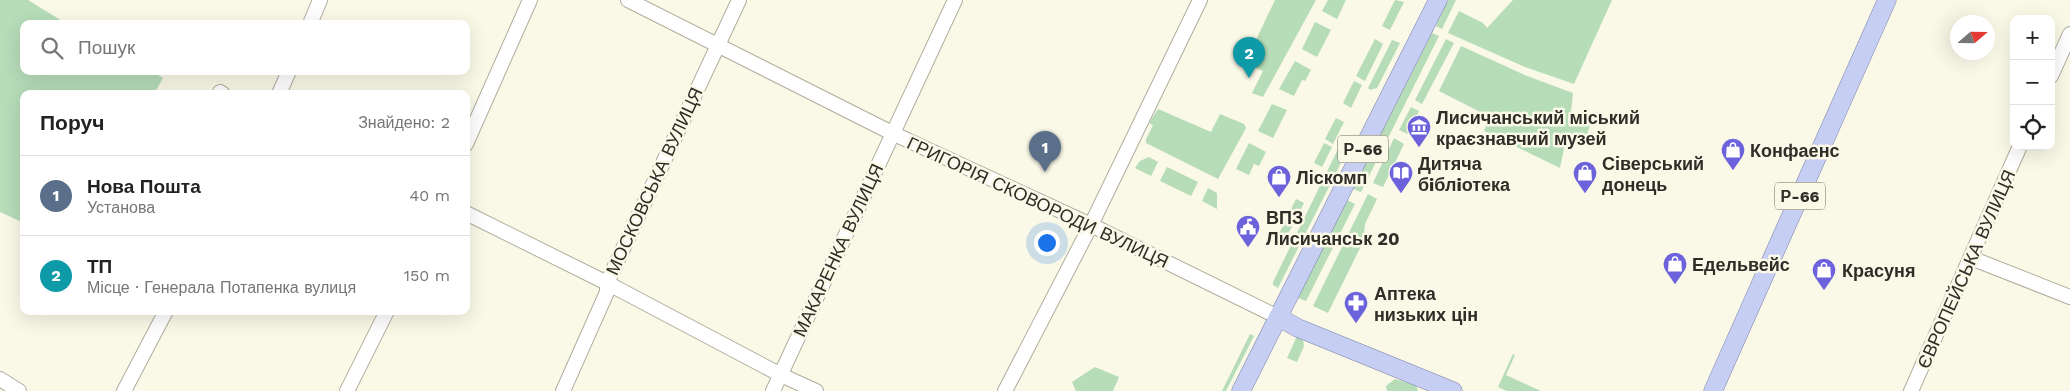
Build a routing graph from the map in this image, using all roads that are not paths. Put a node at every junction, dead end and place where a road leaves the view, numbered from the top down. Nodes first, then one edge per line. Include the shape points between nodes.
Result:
1 (320, 0) edge
2 (530, 0) edge
3 (628, 0) edge
4 (739, 0) edge
5 (955, 0) edge
6 (1200, 0) edge
7 (1887, 0) edge
8 (1435, 1) edge
9 (312, 20) edge
10 (2070, 34) edge
11 (718, 46) junction
12 (2055, 67) edge
13 (287, 75) edge
14 (281, 90) edge
15 (892, 133) junction
16 (470, 135) edge
17 (2018, 150) edge
18 (470, 215) edge
19 (1091, 225) junction
20 (1971, 258) junction
21 (607, 283) junction
22 (2070, 298) edge
23 (164, 315) edge
24 (384, 315) edge
25 (1278, 317) junction
26 (781, 375) junction
27 (0, 379) edge
28 (19, 391) edge
29 (124, 391) edge
30 (347, 391) edge
31 (563, 391) edge
32 (773, 391) edge
33 (816, 391) edge
34 (1005, 391) edge
35 (1241, 391) edge
36 (1453, 391) edge
37 (1713, 391) edge
38 (1911, 391) edge

1 - 9 street
2 - 16 street
3 - 11 street, ГРИГОРІЯ СКОВОРОДИ ВУЛИЦЯ
4 - 11 street, МОСКОВСЬКА ВУЛИЦЯ
5 - 15 street, МАКАРЕНКА ВУЛИЦЯ
6 - 19 street
7 - 37 main road, Р-66
8 - 25 main road, Р-66
10 - 12 street
11 - 15 street, ГРИГОРІЯ СКОВОРОДИ ВУЛИЦЯ
11 - 21 street, МОСКОВСЬКА ВУЛИЦЯ
13 - 14 street
15 - 19 street, ГРИГОРІЯ СКОВОРОДИ ВУЛИЦЯ
15 - 26 street, МАКАРЕНКА ВУЛИЦЯ
17 - 20 street, ЄВРОПЕЙСЬКА ВУЛИЦЯ
18 - 21 street
19 - 25 street, ГРИГОРІЯ СКОВОРОДИ ВУЛИЦЯ
19 - 34 street
20 - 22 street
20 - 38 street, ЄВРОПЕЙСЬКА ВУЛИЦЯ
21 - 26 street
21 - 31 street, МОСКОВСЬКА ВУЛИЦЯ via 607,292
23 - 29 street
24 - 30 street
25 - 35 main road, Р-66
25 - 36 main road, ГРИГОРІЯ СКОВОРОДИ ВУЛИЦЯ
26 - 32 street, МАКАРЕНКА ВУЛИЦЯ
26 - 33 street
27 - 28 street

